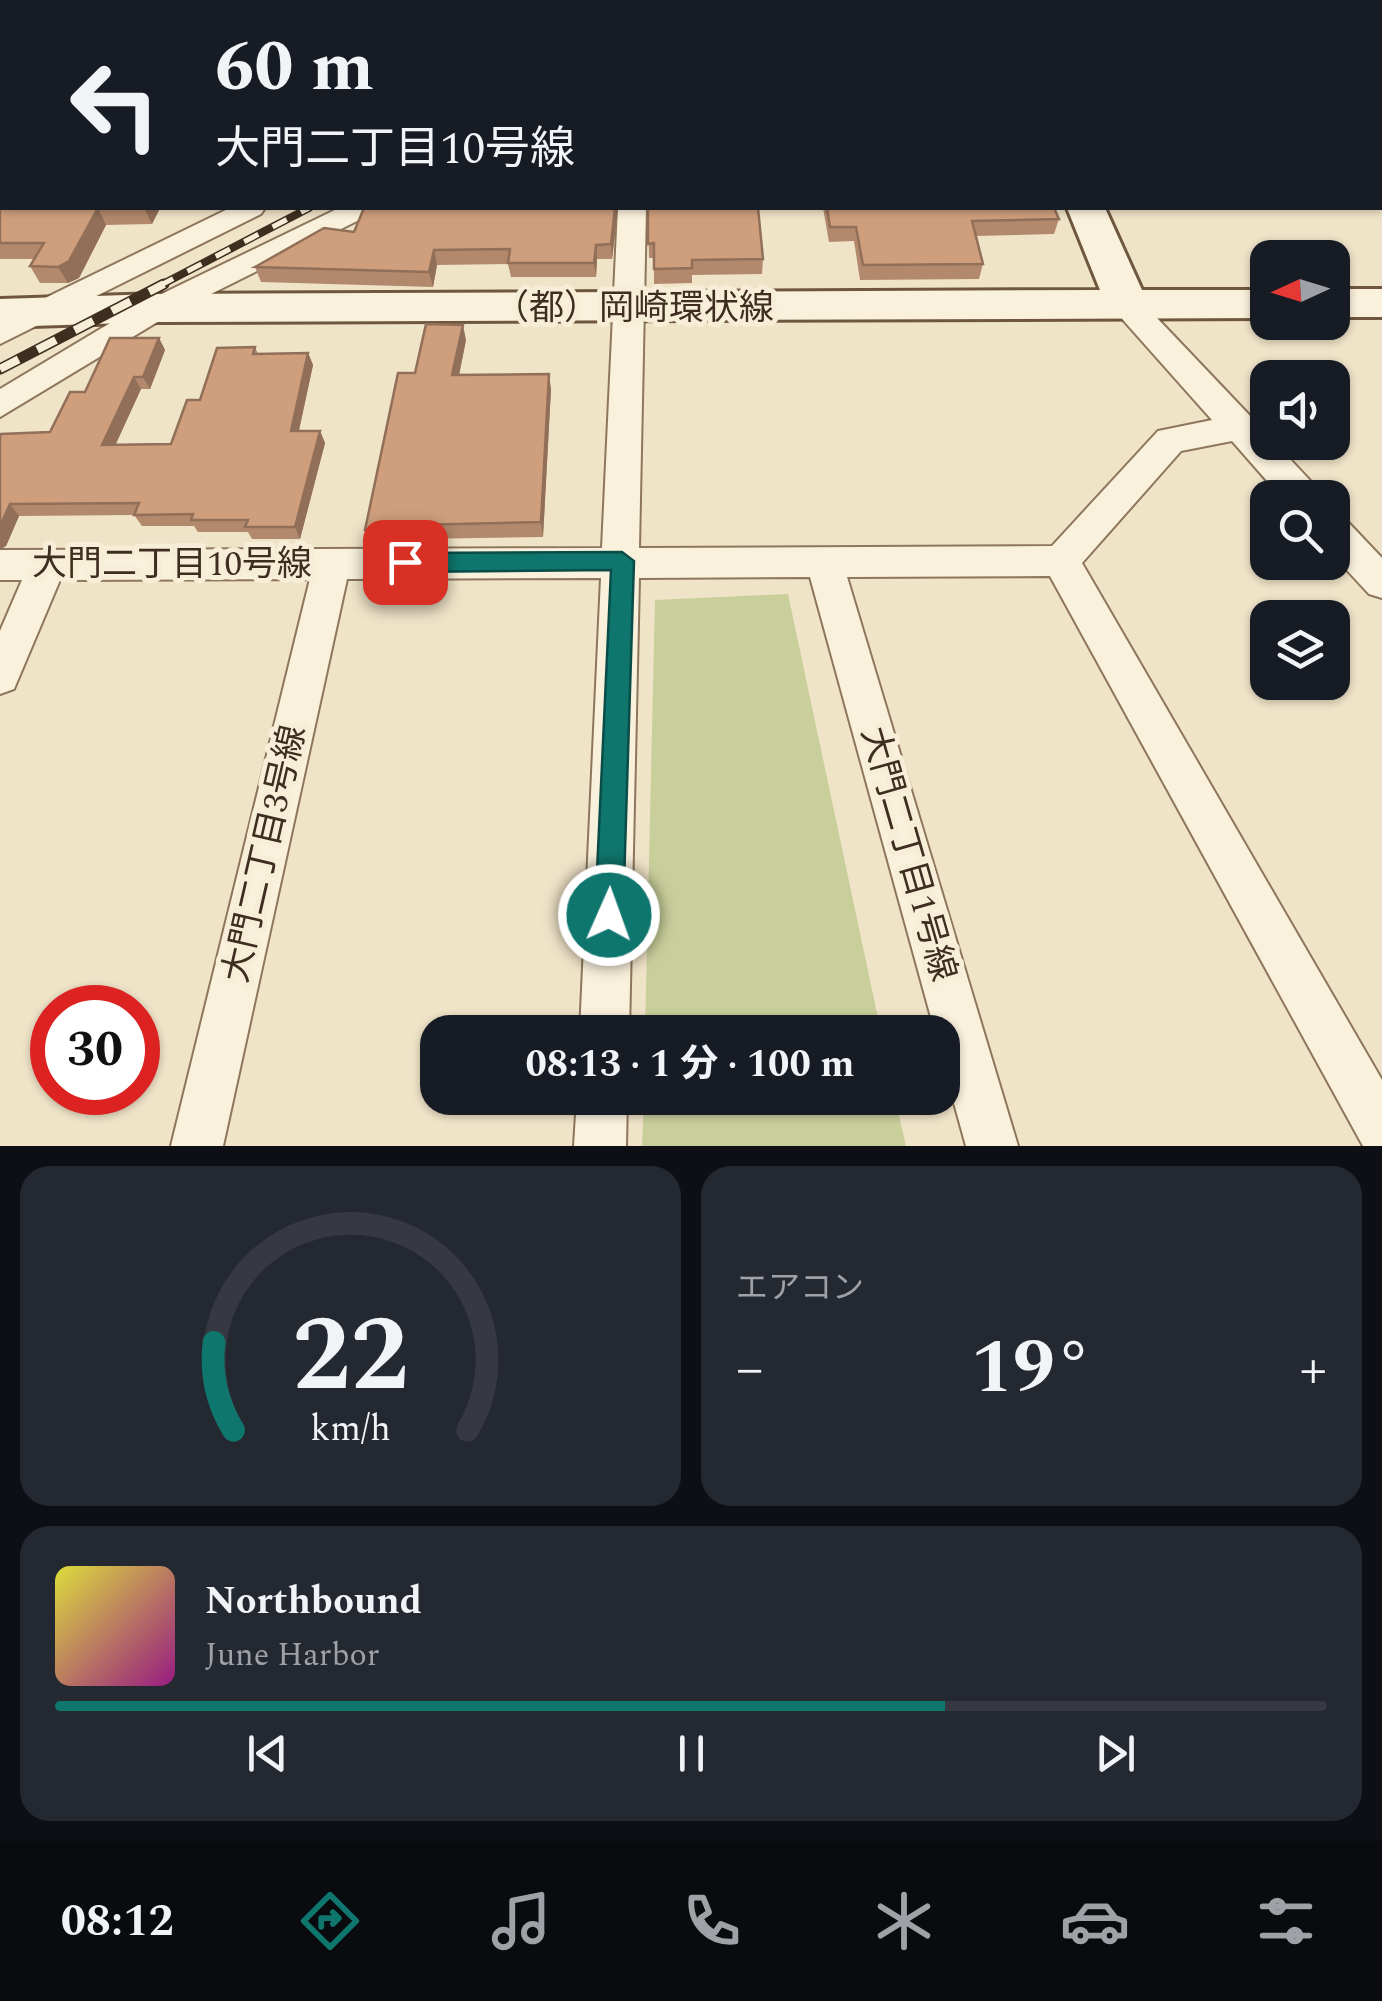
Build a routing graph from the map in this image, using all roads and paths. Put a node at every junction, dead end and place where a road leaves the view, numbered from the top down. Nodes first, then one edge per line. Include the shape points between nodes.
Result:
1 (247, 210) edge
2 (357, 210) edge
3 (632, 210) edge
4 (1087, 210) edge
5 (1382, 302) edge
6 (1350, 303) edge
7 (1250, 304) edge
8 (1127, 305) junction
9 (158, 308) junction
10 (632, 309) junction
11 (12, 320) edge
12 (0, 405) edge
13 (1240, 427) junction
14 (1288, 480) edge
15 (1350, 549) edge
16 (622, 561) junction
17 (824, 561) junction
18 (1060, 561) junction
19 (332, 563) junction
20 (0, 564) edge
21 (48, 564) junction
22 (1382, 584) edge
23 (0, 676) edge
24 (606, 1015) edge
25 (601, 1115) edge
26 (1382, 1130) edge
27 (197, 1146) edge
28 (600, 1146) edge
29 (992, 1146) edge

1 - 11 street
2 - 9 street
3 - 10 street
4 - 8 street
5 - 6 street
7 - 8 street, （都）岡崎環状線
8 - 10 street, （都）岡崎環状線
8 - 13 street
9 - 10 street, （都）岡崎環状線
9 - 11 street, （都）岡崎環状線
9 - 12 street
10 - 16 street
13 - 14 street
13 - 18 street via 1170,440
15 - 22 street
16 - 17 street, 大門二丁目10号線
16 - 19 street, 大門二丁目10号線
16 - 24 street
17 - 18 street, 大門二丁目10号線
17 - 29 street, 大門二丁目1号線
18 - 26 street
19 - 21 street, 大門二丁目10号線
19 - 27 street, 大門二丁目3号線
20 - 21 street, 大門二丁目10号線
21 - 23 street
25 - 28 street

